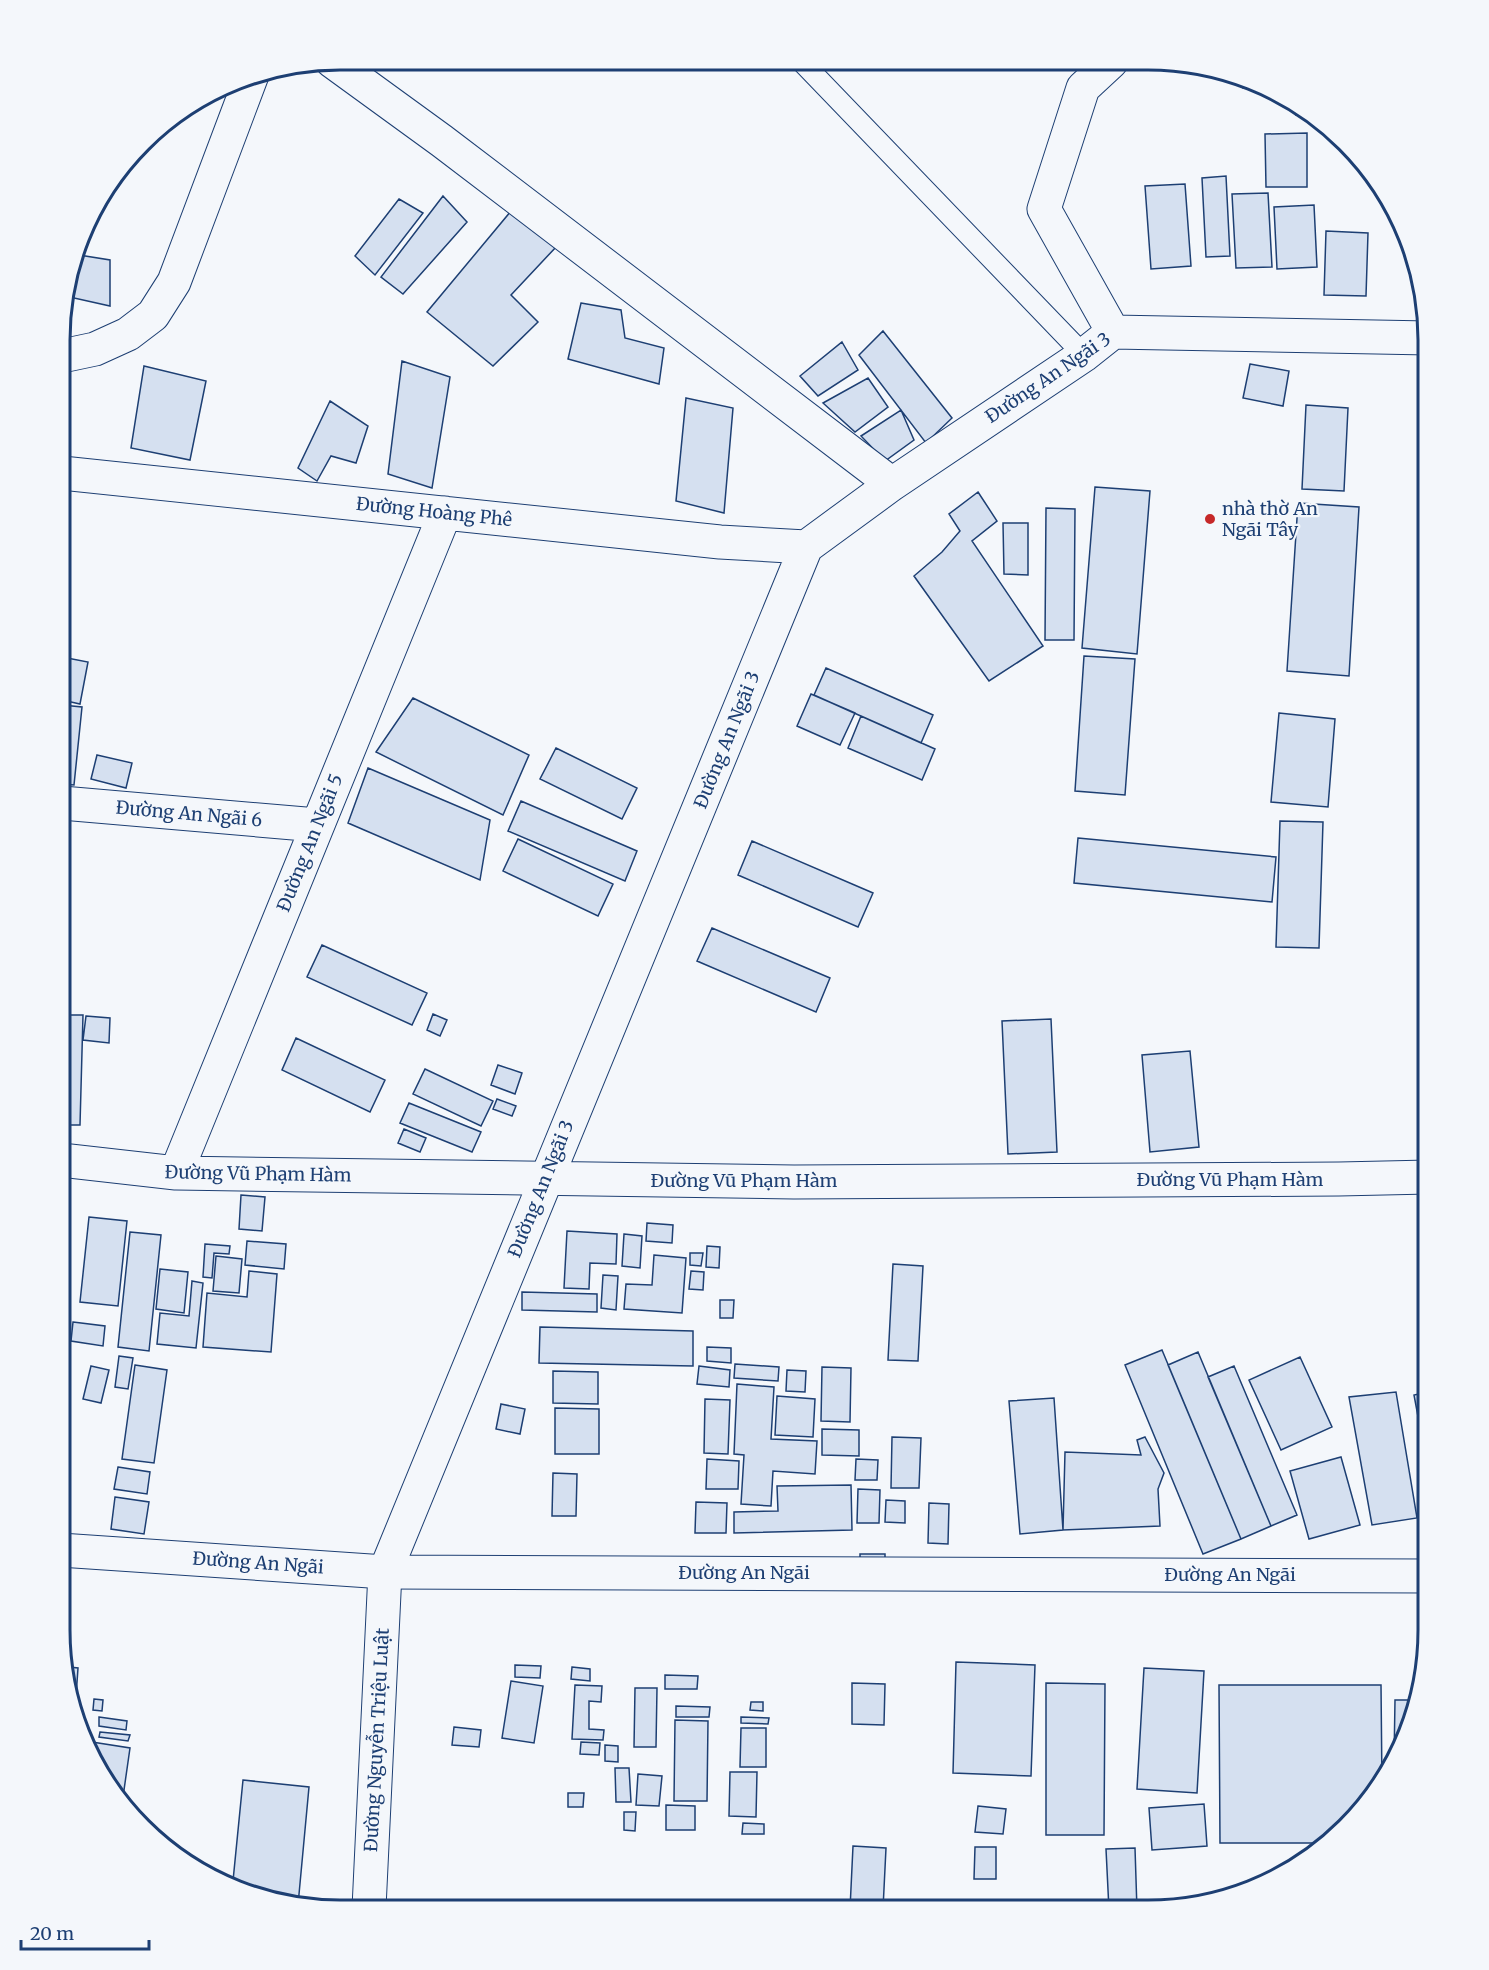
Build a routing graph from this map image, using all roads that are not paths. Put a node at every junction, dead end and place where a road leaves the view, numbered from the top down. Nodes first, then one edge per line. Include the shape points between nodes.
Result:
1 (344, 70) edge
2 (810, 70) edge
3 (1102, 70) edge
4 (247, 87) edge
5 (1113, 332) junction
6 (1418, 338) edge
7 (70, 355) edge
8 (1084, 355) junction
9 (70, 474) edge
10 (892, 484) junction
11 (445, 513) junction
12 (806, 547) junction
13 (70, 804) edge
14 (317, 825) junction
15 (70, 1161) edge
16 (176, 1173) junction
17 (1418, 1177) edge
18 (546, 1179) junction
19 (70, 1551) edge
20 (386, 1572) junction
21 (1418, 1576) edge
22 (369, 1900) edge

1 - 10 street
2 - 8 lane
3 - 5 street via 1083,88 1044,209
4 - 7 street via 174,282 153,315 128,334 95,350
5 - 6 street, Đường An Ngãi 3
5 - 8 street, Đường An Ngãi 3
8 - 10 street, Đường An Ngãi 3
9 - 11 street, Đường Hoàng Phê
10 - 12 street, Đường An Ngãi 3
11 - 12 street, Đường Hoàng Phê via 720,542
11 - 14 street, Đường An Ngãi 5
12 - 18 street, Đường An Ngãi 3
13 - 14 street, Đường An Ngãi 6
14 - 16 street, Đường An Ngãi 5
15 - 16 street, Đường Vũ Phạm Hàm
16 - 18 street, Đường Vũ Phạm Hàm
17 - 18 street, Đường Vũ Phạm Hàm via 794,1182
18 - 20 street, Đường An Ngãi 3
19 - 20 street, Đường An Ngãi
20 - 21 street, Đường An Ngãi
20 - 22 street, Đường Nguyễn Triệu Luật

